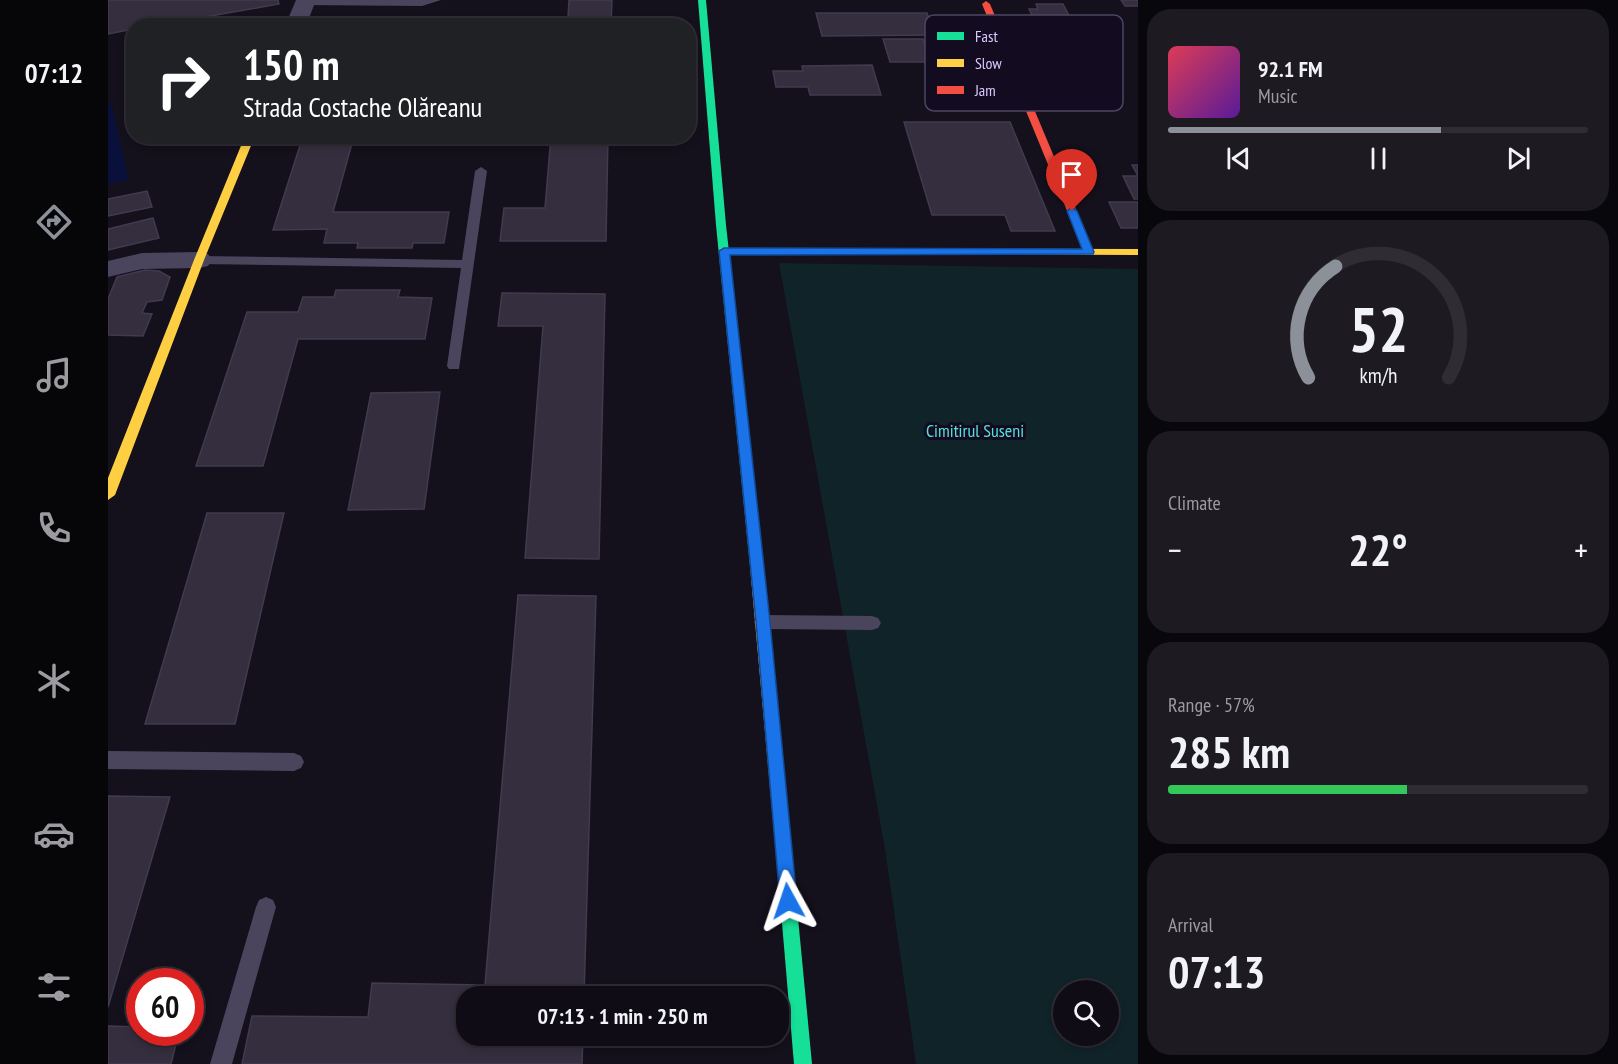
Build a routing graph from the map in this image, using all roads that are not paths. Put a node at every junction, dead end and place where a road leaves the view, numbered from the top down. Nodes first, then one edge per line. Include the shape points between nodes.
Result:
1 (436, 0) edge
2 (702, 0) edge
3 (305, 1) edge
4 (986, 4) dead end
5 (991, 15) edge
6 (298, 18) edge
7 (1030, 111) edge
8 (247, 144) edge
9 (481, 171) dead end
10 (724, 251) junction
11 (1089, 252) junction
12 (1138, 252) edge
13 (199, 260) junction
14 (468, 264) junction
15 (108, 269) edge
16 (454, 366) dead end
17 (108, 495) edge
18 (763, 622) junction
19 (872, 623) dead end
20 (108, 760) edge
21 (294, 762) dead end
22 (266, 907) dead end
23 (221, 1064) edge
24 (803, 1064) edge

1 - 3 lane
2 - 10 street
3 - 6 street
4 - 5 street
7 - 11 street
8 - 13 street
9 - 14 lane
10 - 11 street
10 - 18 street
11 - 12 street
13 - 14 lane
13 - 15 street via 142,261
13 - 17 street
14 - 16 lane
18 - 19 lane
18 - 24 street
20 - 21 lane
22 - 23 lane

